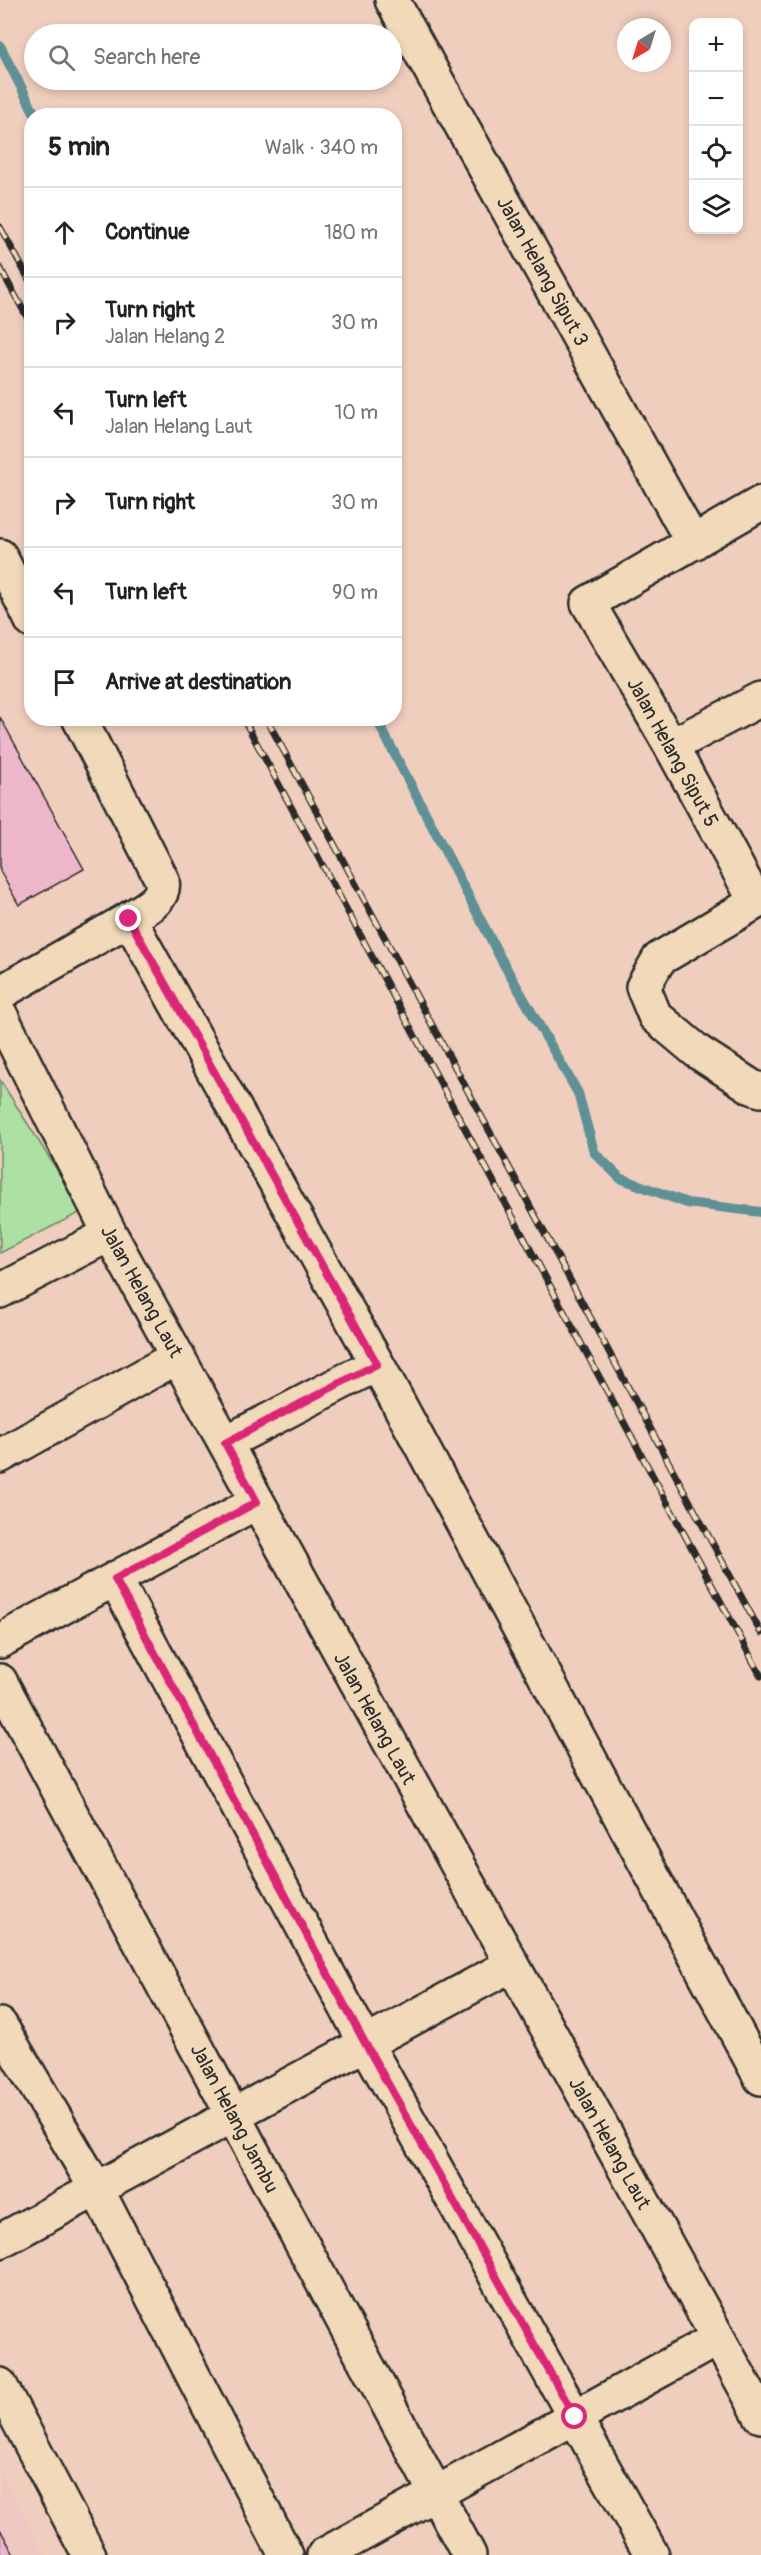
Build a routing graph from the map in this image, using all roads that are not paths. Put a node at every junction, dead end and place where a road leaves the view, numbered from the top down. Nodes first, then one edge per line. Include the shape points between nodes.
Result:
1 (392, 0) edge
2 (761, 503) edge
3 (693, 543) junction
4 (0, 556) edge
5 (24, 605) edge
6 (761, 699) edge
7 (83, 726) edge
8 (671, 746) junction
9 (758, 901) edge
10 (129, 919) junction
11 (0, 993) edge
12 (0, 1014) edge
13 (758, 1086) edge
14 (110, 1234) junction
15 (0, 1291) edge
16 (177, 1357) junction
17 (377, 1364) junction
18 (225, 1443) junction
19 (0, 1456) edge
20 (257, 1502) junction
21 (115, 1579) junction
22 (0, 1641) edge
23 (0, 1681) edge
24 (511, 1965) junction
25 (0, 2025) edge
26 (365, 2043) junction
27 (761, 2078) edge
28 (233, 2114) junction
29 (96, 2188) junction
30 (0, 2241) edge
31 (717, 2339) junction
32 (0, 2385) edge
33 (761, 2416) edge
34 (575, 2417) junction
35 (436, 2494) junction
36 (89, 2555) edge
37 (286, 2555) edge
38 (324, 2555) edge
39 (469, 2555) edge
40 (652, 2555) edge

1 - 3 street, Jalan Helang Siput 3
2 - 3 street
3 - 8 street, Jalan Helang Siput 5 via 588,603
4 - 5 street
6 - 8 street
7 - 10 street via 162,880 159,898
8 - 9 street, Jalan Helang Siput 5
9 - 13 street via 659,959 644,987 655,1016 698,1052
10 - 11 street
10 - 17 street
12 - 14 street, Jalan Helang Laut
14 - 15 street
14 - 16 street, Jalan Helang Laut
16 - 18 street, Jalan Helang Laut
16 - 19 street
17 - 18 street
17 - 27 street
18 - 20 street, Jalan Helang Laut
20 - 21 street
20 - 24 street, Jalan Helang Laut
21 - 22 street
21 - 26 street
23 - 28 street, Jalan Helang Jambu
24 - 26 street
24 - 31 street, Jalan Helang Laut
25 - 29 street
26 - 28 street
26 - 34 street
28 - 29 street
28 - 35 street, Jalan Helang Jambu
29 - 30 street
29 - 37 street
31 - 33 street, Jalan Helang Laut
31 - 34 street
32 - 36 street
34 - 35 street
34 - 40 street
35 - 38 street
35 - 39 street, Jalan Helang Jambu

